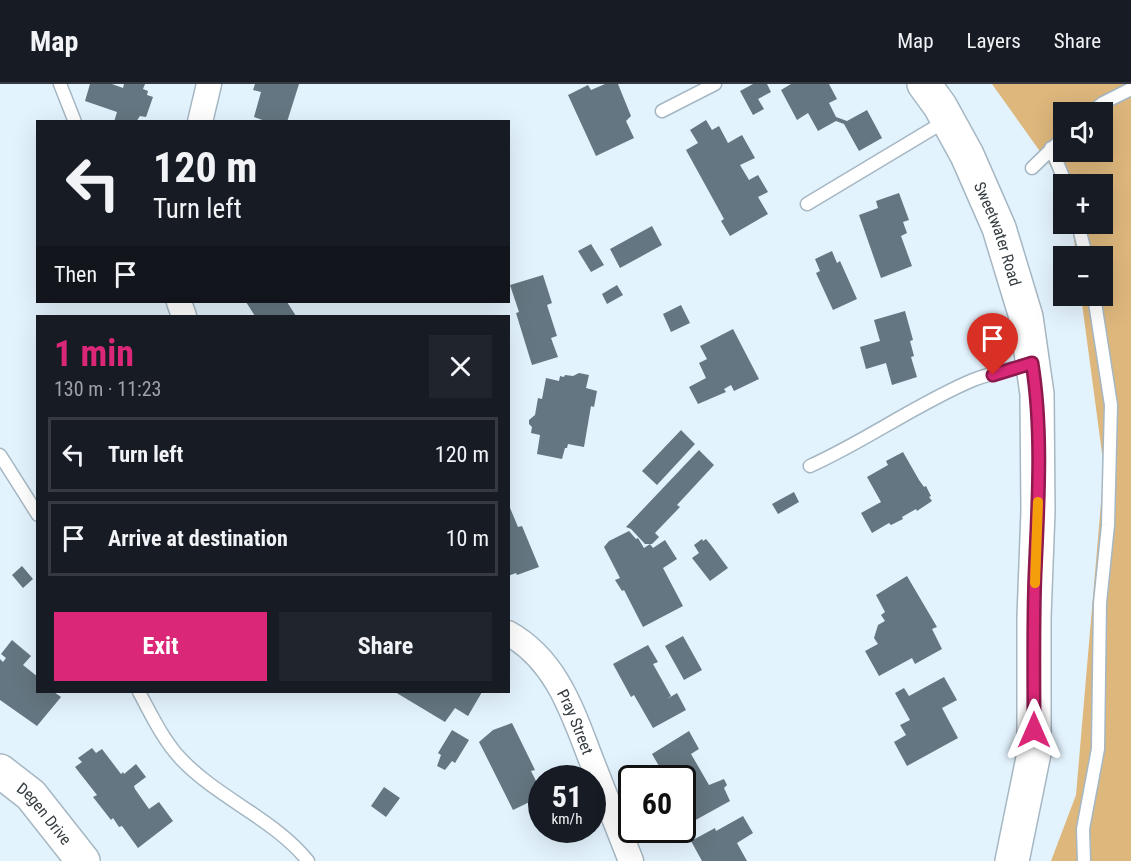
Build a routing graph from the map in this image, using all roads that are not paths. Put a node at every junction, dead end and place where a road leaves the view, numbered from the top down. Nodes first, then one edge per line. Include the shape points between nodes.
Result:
1 (60, 84) edge
2 (209, 84) edge
3 (715, 84) edge
4 (924, 84) edge
5 (1131, 89) edge
6 (1105, 102) edge
7 (662, 111) dead end
8 (74, 120) edge
9 (200, 120) edge
10 (948, 120) junction
11 (1051, 148) joint
12 (1032, 168) dead end
13 (1062, 174) edge
14 (807, 204) dead end
15 (1096, 306) edge
16 (1032, 363) junction
17 (0, 455) edge
18 (810, 466) dead end
19 (36, 512) edge
20 (510, 635) edge
21 (140, 693) edge
22 (0, 771) edge
23 (83, 861) edge
24 (308, 861) edge
25 (631, 861) edge
26 (1012, 861) edge
27 (1084, 861) edge

1 - 8 lane
2 - 9 street
3 - 7 lane
4 - 10 main road, Sweetwater Road
5 - 6 lane
10 - 14 lane
10 - 16 main road, Sweetwater Road via 999,228 1026,317
11 - 12 lane
11 - 13 lane
15 - 27 lane via 1111,405 1108,525 1100,603 1098,749 1083,829
16 - 18 lane via 974,380
16 - 26 main road, Sweetwater Road via 1037,394 1038,500 1034,753
17 - 19 lane
20 - 25 street, Pray Street via 538,656 563,690
21 - 24 lane via 181,759 285,838
22 - 23 main road, Degen Drive via 31,795

